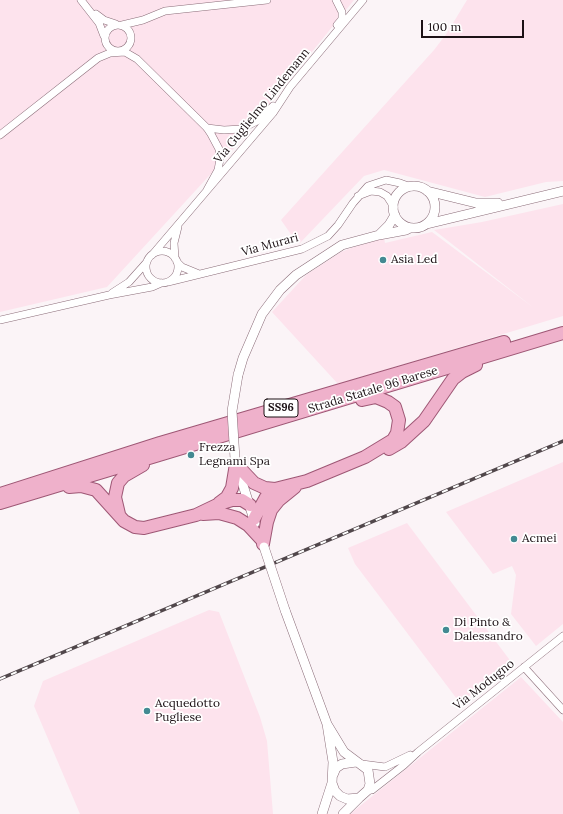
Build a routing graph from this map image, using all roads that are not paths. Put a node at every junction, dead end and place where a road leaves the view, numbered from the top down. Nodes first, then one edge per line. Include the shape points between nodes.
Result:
1 (81, 0) edge
2 (267, 0) edge
3 (336, 0) edge
4 (363, 0) edge
5 (90, 9) junction
6 (119, 25) junction
7 (104, 37) junction
8 (324, 47) junction
9 (117, 51) junction
10 (290, 87) junction
11 (207, 128) junction
12 (0, 135) edge
13 (412, 187) junction
14 (207, 190) junction
15 (427, 191) junction
16 (563, 191) edge
17 (358, 196) junction
18 (512, 202) junction
19 (394, 211) junction
20 (427, 224) junction
21 (178, 225) junction
22 (410, 228) junction
23 (379, 235) junction
24 (152, 255) junction
25 (176, 260) junction
26 (146, 262) junction
27 (201, 274) junction
28 (165, 282) junction
29 (109, 295) junction
30 (0, 320) edge
31 (563, 324) edge
32 (563, 333) edge
33 (534, 342) junction
34 (292, 415) junction
35 (222, 436) junction
36 (365, 457) junction
37 (236, 461) junction
38 (307, 481) junction
39 (280, 488) junction
40 (0, 494) edge
41 (0, 504) edge
42 (219, 504) junction
43 (250, 505) junction
44 (196, 514) junction
45 (119, 516) junction
46 (254, 520) junction
47 (263, 543) junction
48 (563, 636) edge
49 (524, 667) junction
50 (563, 710) edge
51 (327, 724) junction
52 (418, 752) junction
53 (358, 763) junction
54 (332, 779) junction
55 (368, 790) junction
56 (359, 798) junction
57 (322, 814) edge
58 (343, 814) edge

1 - 5 street
2 - 6 street via 165,11 143,20
3 - 8 street via 342,18
4 - 8 street, Via Guglielmo Lindemann
5 - 6 street via 104,20
5 - 7 street
6 - 7 street via 110,26
6 - 9 street via 128,30 131,37 126,49
7 - 9 street via 109,48
8 - 10 street, Via Guglielmo Lindemann
9 - 11 street via 131,54
9 - 12 street via 98,58
10 - 11 street via 264,115 248,126 224,130
10 - 14 street, Via Guglielmo Lindemann via 273,113
11 - 14 street via 219,149 220,159 218,170
13 - 15 street
13 - 17 street, Via Murari via 394,181 380,181 368,186
13 - 19 street via 399,194
14 - 21 street, Via Guglielmo Lindemann
15 - 18 street via 476,203
15 - 20 street via 435,207
16 - 18 street
17 - 19 street via 371,191 380,192 387,196
17 - 27 street, Via Murari via 328,236 308,247
18 - 20 street
19 - 22 street via 403,225
19 - 23 street via 389,225
20 - 22 street
21 - 24 street, Via Murari
21 - 25 street via 174,243
22 - 23 street
23 - 37 street, bridge via 342,245 311,265 280,290 262,314 238,375 232,411
24 - 25 street via 163,251
24 - 26 street, Via Murari
25 - 27 street via 193,272
25 - 28 street via 177,273
26 - 28 street via 149,277
26 - 29 street, Via Murari via 129,282
27 - 28 street, Via Murari
28 - 29 street, Via Murari
29 - 30 street, Via Murari
31 - 40 main road, Strada Statale 96 Barese / SS96 via 160,443
32 - 33 main road, Strada Statale 96 Barese / SS96
33 - 34 main road, Strada Statale 96 Barese / SS96
33 - 36 main road via 520,352 473,366 462,372 450,383 424,421 407,437 388,449
34 - 35 main road, Strada Statale 96 Barese / SS96
34 - 36 main road via 327,410 372,397 388,402 395,407 398,416 397,433 389,444
35 - 41 main road, Strada Statale 96 Barese / SS96
35 - 45 main road via 182,454 146,464 124,476 118,483 116,492
36 - 38 main road
37 - 39 main road via 254,483 265,488
37 - 42 main road via 232,488
37 - 43 street
38 - 39 main road
38 - 47 main road via 285,494 275,505 267,522
39 - 46 main road via 266,497
41 - 45 main road via 81,486 100,493
42 - 43 main road via 237,500
42 - 44 main road
43 - 46 street
44 - 45 main road via 144,528 128,524
44 - 47 main road via 218,513 231,516 248,525
46 - 47 street
47 - 51 street, bridge
48 - 49 street, Via Modugno
49 - 50 street
49 - 52 street, Via Modugno
51 - 53 street via 339,746
51 - 54 street via 332,752
52 - 53 street, Via Modugno via 385,767
52 - 55 street, Via Modugno via 383,782
53 - 54 street via 342,764 336,768
53 - 55 street via 368,770
54 - 56 street via 340,796 347,799
54 - 57 street
55 - 56 street
56 - 58 street

